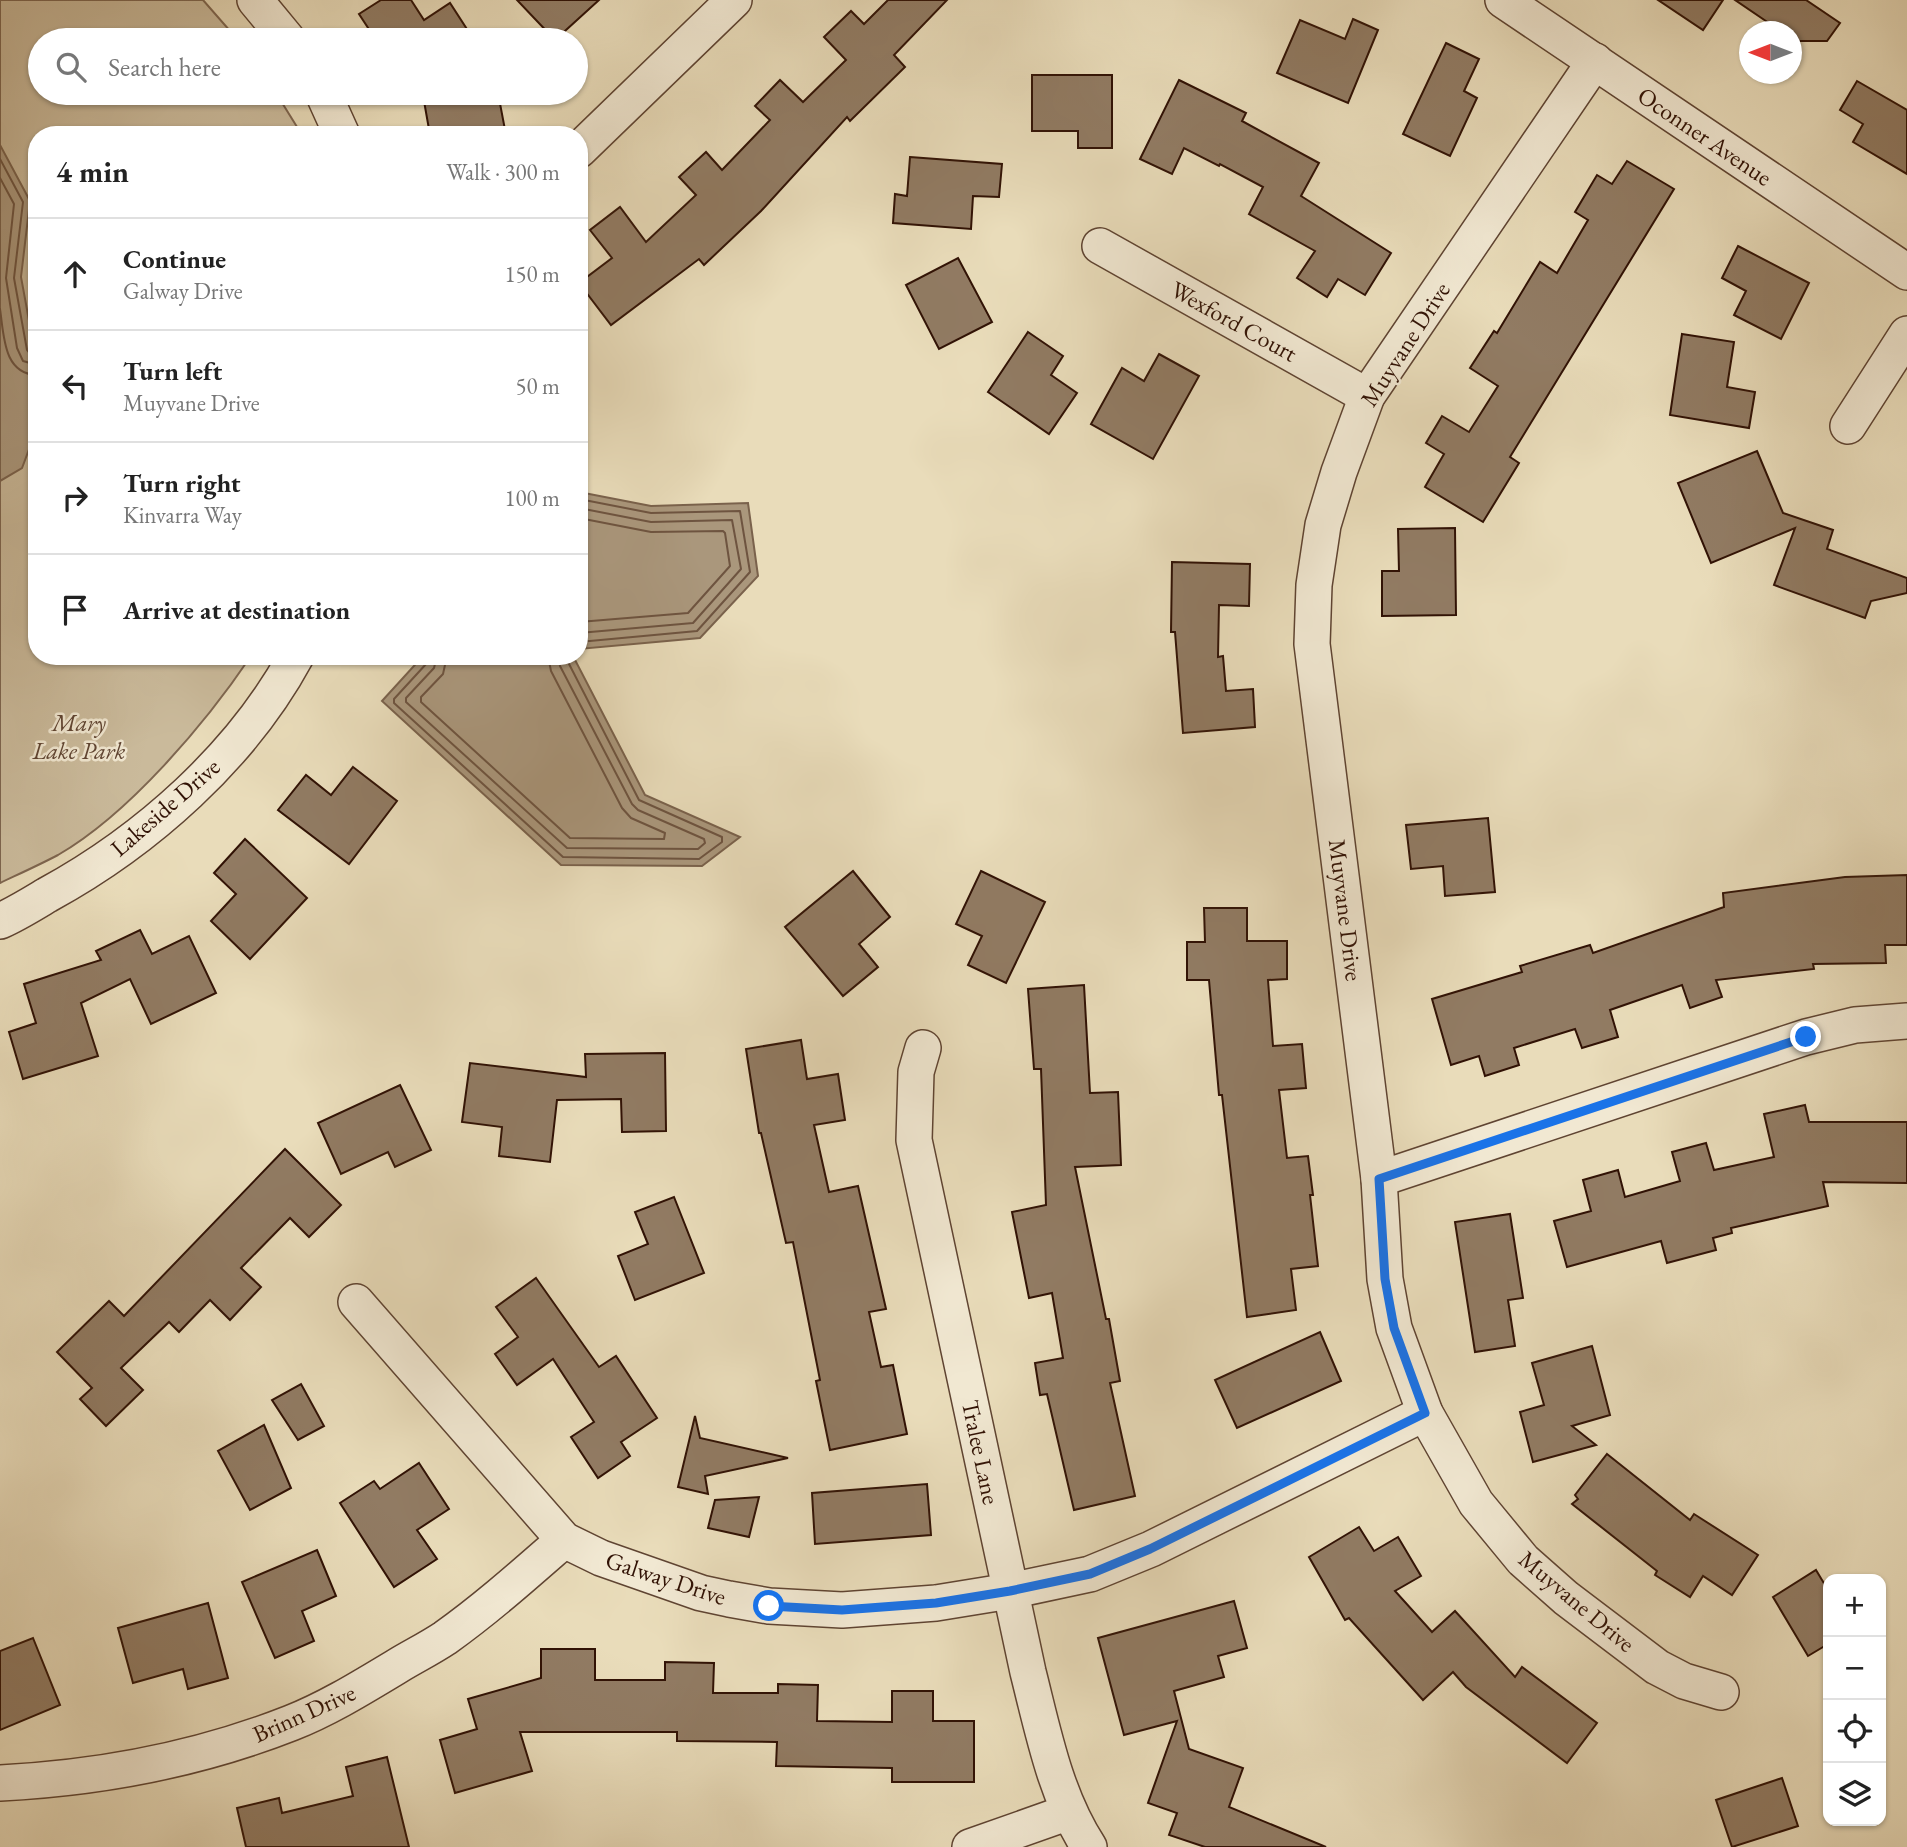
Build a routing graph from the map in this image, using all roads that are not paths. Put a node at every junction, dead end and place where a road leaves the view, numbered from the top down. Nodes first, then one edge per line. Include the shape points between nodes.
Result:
1 (255, 0) edge
2 (734, 0) edge
3 (1503, 0) edge
4 (278, 28) edge
5 (1595, 61) junction
6 (328, 105) edge
7 (338, 126) edge
8 (588, 141) edge
9 (1100, 246) dead end
10 (1907, 272) edge
11 (1907, 334) edge
12 (1367, 396) junction
13 (1848, 426) dead end
14 (290, 665) edge
15 (0, 921) edge
16 (1907, 1021) edge
17 (923, 1048) dead end
18 (1379, 1179) junction
19 (356, 1302) dead end
20 (1425, 1413) junction
21 (564, 1540) junction
22 (1010, 1591) junction
23 (1721, 1692) dead end
24 (0, 1783) edge
25 (1069, 1812) junction
26 (970, 1847) edge
27 (1089, 1847) edge

1 - 4 street
2 - 8 street
3 - 5 street, Oconner Avenue
5 - 10 street, Oconner Avenue
5 - 12 street, Muyvane Drive
6 - 7 street
9 - 12 street, Wexford Court
11 - 13 street
12 - 18 street, Muyvane Drive via 1322,525 1312,644
14 - 15 street, Lakeside Drive via 219,761 139,836 74,881
16 - 18 street via 1855,1025 1806,1037
17 - 22 street, Tralee Lane via 916,1072 914,1140
18 - 20 street, Muyvane Drive via 1385,1279 1394,1328
19 - 21 street, Galway Drive
20 - 22 street, Galway Drive via 1150,1549 1090,1574
20 - 23 street, Muyvane Drive via 1476,1503 1523,1560 1657,1667
21 - 22 street, Galway Drive via 701,1593 769,1606 842,1610 936,1603
21 - 24 street, Brinn Drive via 444,1639 292,1723 165,1762 109,1773
22 - 25 street, Tralee Lane via 1047,1745
25 - 26 street
25 - 27 street, Tralee Lane

